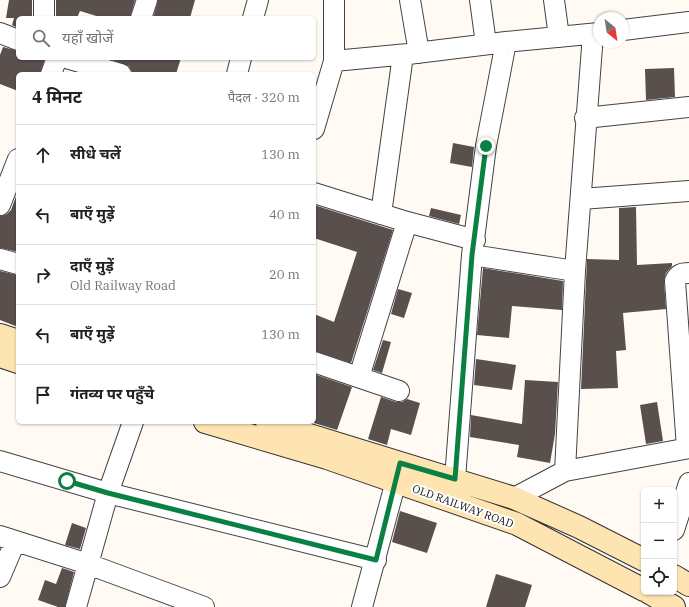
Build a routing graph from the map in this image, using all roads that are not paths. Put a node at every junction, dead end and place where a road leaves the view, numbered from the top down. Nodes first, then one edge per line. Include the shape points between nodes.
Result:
1 (44, 0) edge
2 (147, 0) edge
3 (258, 0) edge
4 (334, 0) edge
5 (410, 0) edge
6 (480, 0) edge
7 (554, 0) edge
8 (44, 16) edge
9 (142, 16) edge
10 (254, 16) edge
11 (689, 22) edge
12 (629, 29) edge
13 (0, 33) edge
14 (593, 34) edge
15 (559, 37) junction
16 (16, 39) edge
17 (506, 42) junction
18 (486, 44) junction
19 (594, 48) edge
20 (411, 54) junction
21 (56, 60) edge
22 (73, 60) edge
23 (127, 60) edge
24 (240, 60) edge
25 (334, 61) junction
26 (52, 72) edge
27 (115, 72) edge
28 (123, 72) edge
29 (238, 72) edge
30 (689, 106) edge
31 (585, 118) junction
32 (316, 122) edge
33 (16, 162) edge
34 (5, 181) edge
35 (689, 192) edge
36 (316, 194) edge
37 (581, 200) junction
38 (0, 205) edge
39 (381, 214) junction
40 (407, 222) junction
41 (474, 247) junction
42 (0, 259) edge
43 (16, 263) edge
44 (575, 271) junction
45 (689, 273) edge
46 (0, 335) edge
47 (16, 340) edge
48 (684, 341) edge
49 (0, 356) edge
50 (16, 361) edge
51 (316, 363) edge
52 (359, 378) junction
53 (399, 391) dead end
54 (132, 424) edge
55 (212, 424) edge
56 (272, 424) edge
57 (688, 448) edge
58 (0, 461) edge
59 (565, 471) junction
60 (398, 472) junction
61 (455, 479) junction
62 (689, 483) edge
63 (108, 493) junction
64 (514, 498) junction
65 (676, 523) edge
66 (8, 539) edge
67 (642, 559) edge
68 (376, 560) junction
69 (88, 564) junction
70 (0, 577) edge
71 (677, 578) edge
72 (689, 585) edge
73 (641, 588) edge
74 (653, 595) edge
75 (76, 607) edge
76 (204, 607) edge
77 (362, 607) edge
78 (674, 607) edge

1 - 8 street
2 - 9 street
3 - 10 street
4 - 25 street
5 - 20 street
6 - 18 street
7 - 15 street
11 - 12 street
13 - 16 street
14 - 15 street
15 - 17 street
17 - 18 street
17 - 41 street via 486,146
18 - 20 street
19 - 31 street
20 - 25 street
20 - 39 street
21 - 26 street
22 - 27 street
23 - 28 street
24 - 29 street
25 - 32 street
30 - 31 street
31 - 37 street
33 - 34 street
34 - 38 street
35 - 37 street
36 - 39 street
37 - 44 street
39 - 40 street
40 - 41 street
40 - 52 street
41 - 44 street
41 - 61 street
42 - 43 street
44 - 59 street
45 - 48 street via 681,274 675,281
46 - 47 main road
48 - 57 street
49 - 50 main road
51 - 52 street
52 - 53 street
54 - 63 street
55 - 60 main road, OLD RAILWAY ROAD via 327,458
56 - 60 main road, OLD RAILWAY ROAD
57 - 59 street
58 - 63 street
59 - 64 street
60 - 61 main road, OLD RAILWAY ROAD
60 - 68 street
60 - 73 main road, OLD RAILWAY ROAD via 517,524
61 - 64 main road, OLD RAILWAY ROAD
62 - 65 street
63 - 68 street
63 - 69 street
64 - 67 main road, OLD RAILWAY ROAD
66 - 69 street
66 - 70 street
68 - 77 street
69 - 75 street
69 - 76 street
71 - 72 main road
74 - 78 main road

